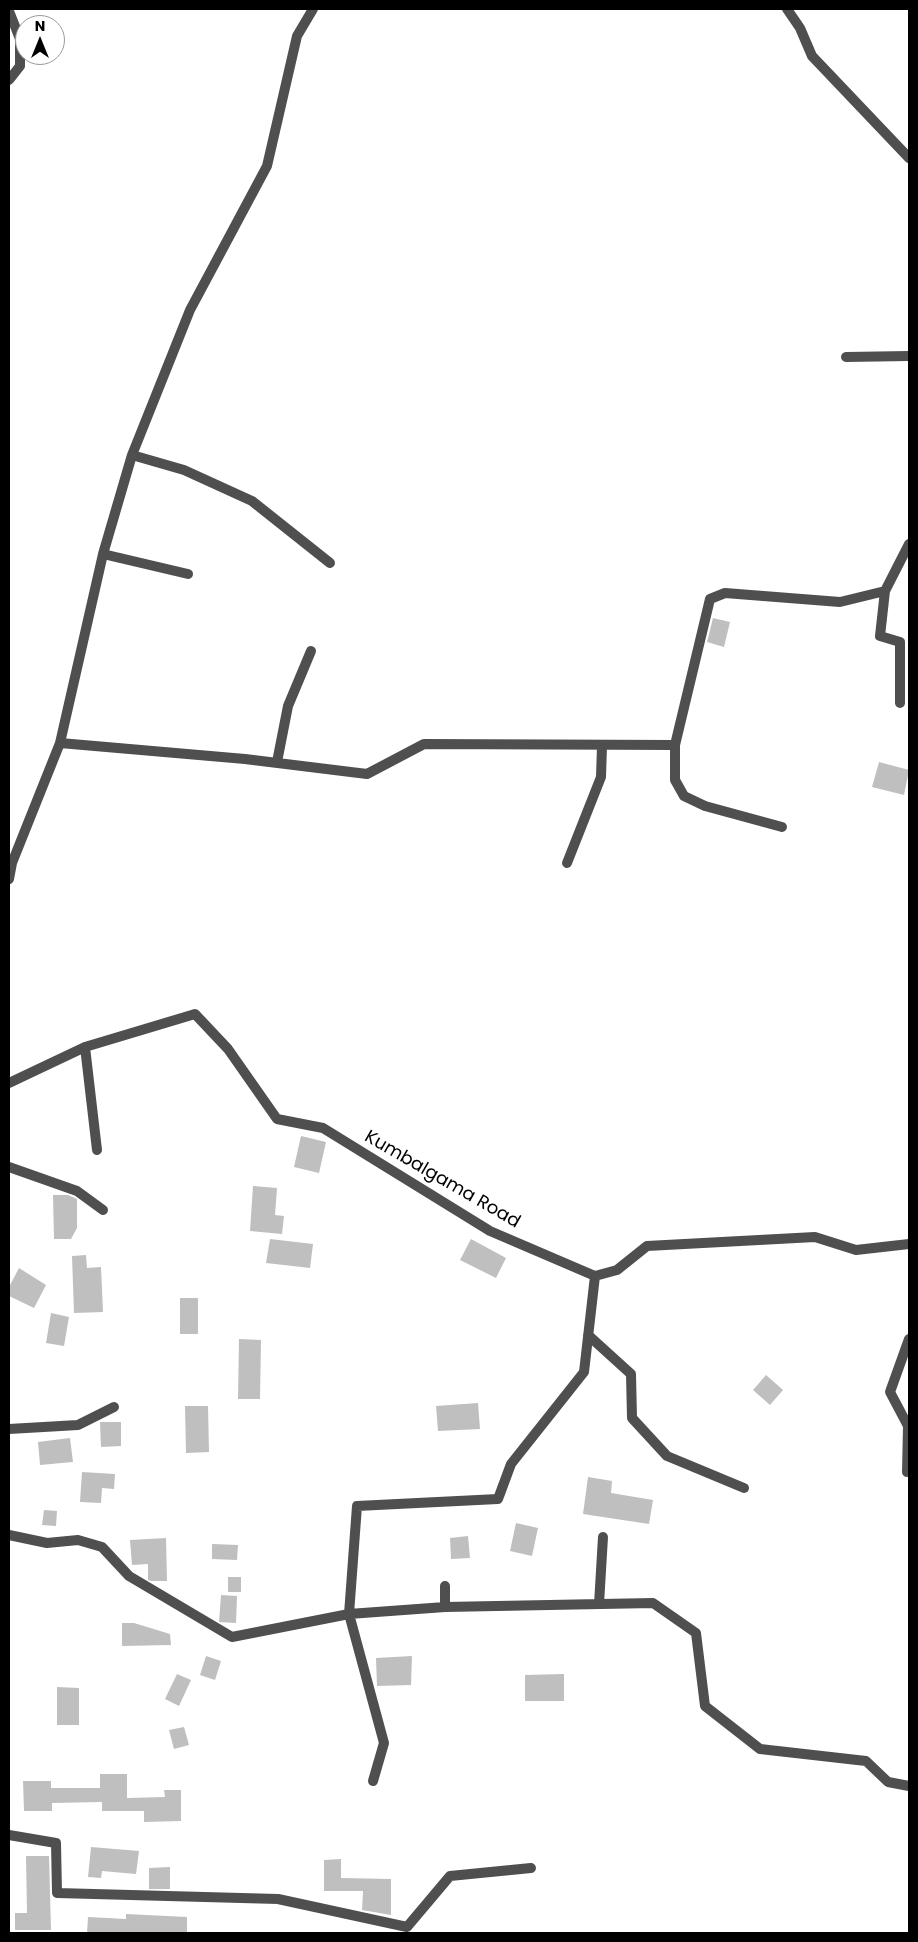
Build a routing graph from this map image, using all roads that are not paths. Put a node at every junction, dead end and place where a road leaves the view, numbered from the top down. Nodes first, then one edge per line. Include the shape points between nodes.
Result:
1 (313, 9) edge
2 (787, 9) edge
3 (9, 11) edge
4 (9, 80) edge
5 (909, 158) edge
6 (909, 356) edge
7 (846, 357) dead end
8 (132, 455) junction
9 (909, 544) edge
10 (104, 554) junction
11 (330, 563) dead end
12 (188, 574) dead end
13 (885, 591) junction
14 (905, 643) edge
15 (311, 651) dead end
16 (900, 703) dead end
17 (60, 743) junction
18 (675, 745) junction
19 (602, 746) junction
20 (277, 762) junction
21 (782, 827) dead end
22 (567, 863) dead end
23 (9, 879) edge
24 (85, 1048) junction
25 (9, 1082) edge
26 (97, 1150) dead end
27 (9, 1167) edge
28 (103, 1210) dead end
29 (909, 1244) edge
30 (595, 1276) junction
31 (588, 1335) junction
32 (909, 1339) edge
33 (114, 1407) dead end
34 (908, 1426) edge
35 (9, 1429) edge
36 (907, 1472) dead end
37 (744, 1488) dead end
38 (9, 1535) edge
39 (603, 1536) dead end
40 (445, 1586) dead end
41 (598, 1604) junction
42 (445, 1607) junction
43 (349, 1614) junction
44 (373, 1781) dead end
45 (909, 1786) edge
46 (9, 1835) edge
47 (531, 1868) dead end
48 (407, 1930) edge

1 - 8 street via 296,36 267,166 190,310
2 - 5 street via 800,28 812,56
3 - 4 street via 20,39 20,66
6 - 7 street
8 - 10 street
8 - 11 street via 184,470 252,501
9 - 13 street
10 - 12 street
10 - 17 street
13 - 14 street via 880,636
13 - 18 street via 840,602 725,593 710,599
14 - 16 street
15 - 20 street via 288,706
17 - 20 street
17 - 23 street via 12,863
18 - 19 street
18 - 21 street via 675,780 684,796 706,806
19 - 20 street via 424,744 368,774
19 - 22 street via 601,776
24 - 25 street, Kumbalgama Road
24 - 26 street
24 - 30 street, Kumbalgama Road via 195,1014 228,1049 277,1119 323,1128 490,1231
27 - 28 street via 77,1190
29 - 30 street via 856,1250 815,1237 647,1246 617,1270
30 - 31 street
31 - 37 street via 631,1374 632,1418 668,1456
31 - 43 street via 584,1372 511,1464 498,1499 357,1506
32 - 34 street via 890,1392
33 - 35 street via 78,1426
34 - 36 street
38 - 43 street via 47,1543 78,1540 102,1547 129,1576 232,1637
39 - 41 street
40 - 42 street
41 - 42 street
41 - 45 street via 652,1603 696,1633 706,1706 760,1749 866,1761 888,1782
42 - 43 street
43 - 44 street via 384,1742
46 - 48 street via 56,1844 57,1894 278,1899
47 - 48 street via 450,1876

